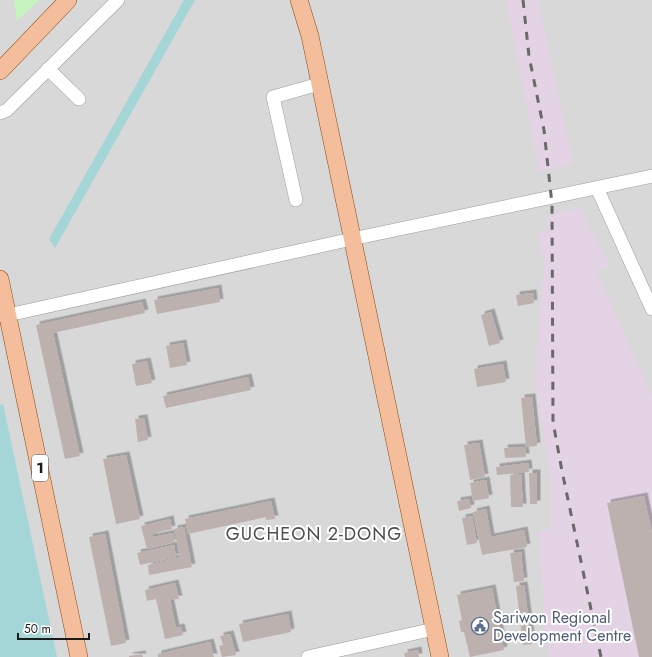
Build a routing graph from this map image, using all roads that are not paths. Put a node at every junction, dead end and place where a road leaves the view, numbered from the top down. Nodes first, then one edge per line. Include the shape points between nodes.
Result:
1 (68, 0) edge
2 (118, 0) edge
3 (299, 0) edge
4 (48, 69) junction
5 (0, 71) edge
6 (319, 84) junction
7 (79, 99) dead end
8 (0, 113) edge
9 (652, 176) edge
10 (597, 188) junction
11 (296, 200) dead end
12 (352, 239) junction
13 (0, 279) edge
14 (652, 309) edge
15 (8, 315) junction
16 (434, 629) junction
17 (79, 657) edge
18 (308, 657) edge
19 (440, 657) edge

1 - 5 main road
2 - 4 street
3 - 6 main road via 310,36
4 - 7 street
4 - 8 street via 7,110
6 - 11 street via 273,97
6 - 12 main road
9 - 10 street
10 - 12 street
10 - 14 street
12 - 15 street
12 - 16 main road
13 - 15 main road, 1
15 - 17 main road, 1
16 - 18 street
16 - 19 main road

